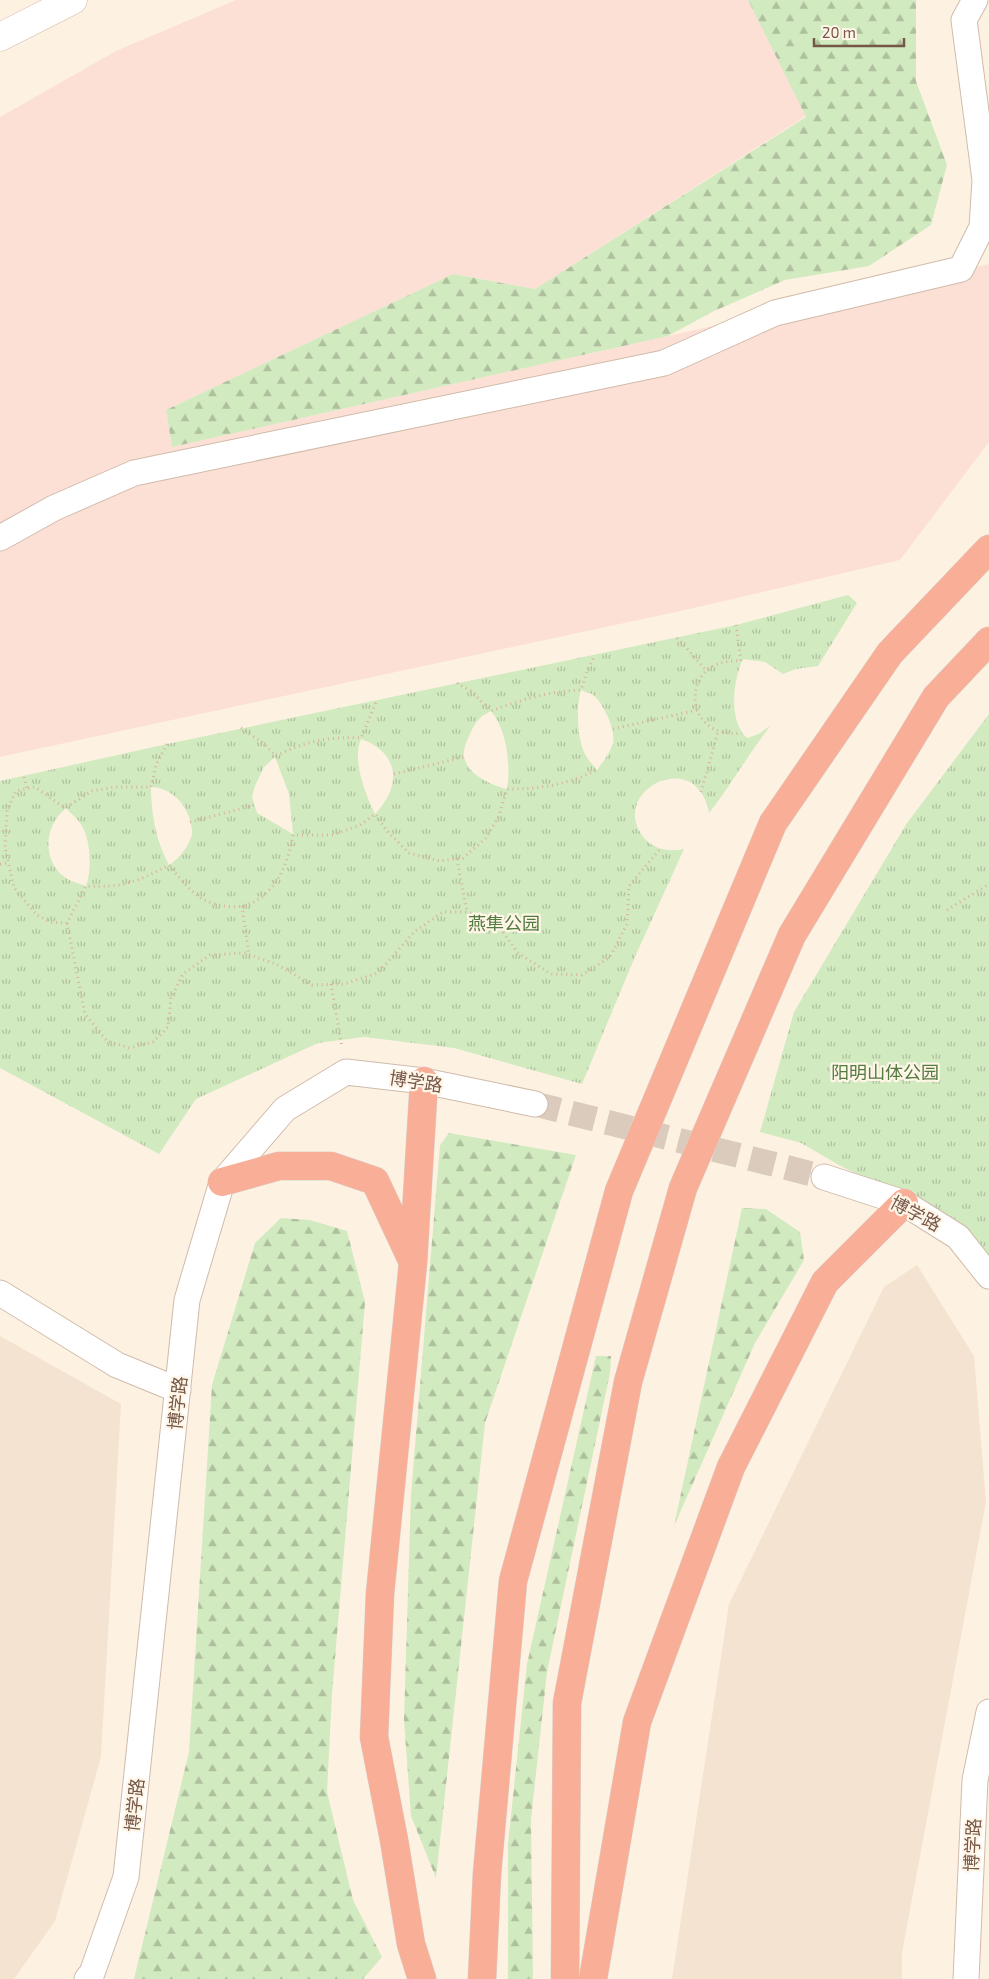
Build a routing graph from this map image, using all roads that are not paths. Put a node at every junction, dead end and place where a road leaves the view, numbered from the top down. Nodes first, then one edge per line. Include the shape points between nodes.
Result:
1 (73, 0) edge
2 (975, 0) edge
3 (0, 37) edge
4 (0, 538) edge
5 (989, 549) edge
6 (989, 640) edge
7 (424, 1081) junction
8 (536, 1104) tunnel mouth
9 (824, 1177) tunnel mouth
10 (222, 1182) junction
11 (904, 1203) junction
12 (413, 1263) junction
13 (989, 1276) edge
14 (0, 1293) edge
15 (178, 1390) junction
16 (989, 1712) edge
17 (88, 1979) edge
18 (422, 1979) edge
19 (482, 1979) edge
20 (565, 1979) edge
21 (593, 1979) edge
22 (966, 1979) edge

1 - 3 main road
2 - 4 street via 964,20 985,180 982,227 961,269 775,313 664,363 134,474 54,508
5 - 19 highway via 890,652 774,823 619,1191 513,1581 487,1874
6 - 20 highway via 936,697 792,935 683,1188 628,1382 567,1703
7 - 8 street, 博学路
7 - 10 street, 博学路 via 346,1072 285,1109
7 - 12 highway
9 - 11 street, 博学路
10 - 12 highway via 279,1166 331,1166 375,1181
10 - 15 street, 博学路 via 187,1300
11 - 13 street, 博学路 via 958,1237
11 - 21 highway via 825,1282 731,1467 637,1722
12 - 18 highway via 380,1594 374,1737 411,1944
14 - 15 street via 116,1365
15 - 17 street, 博学路 via 126,1877
16 - 22 street, 博学路 via 975,1780

